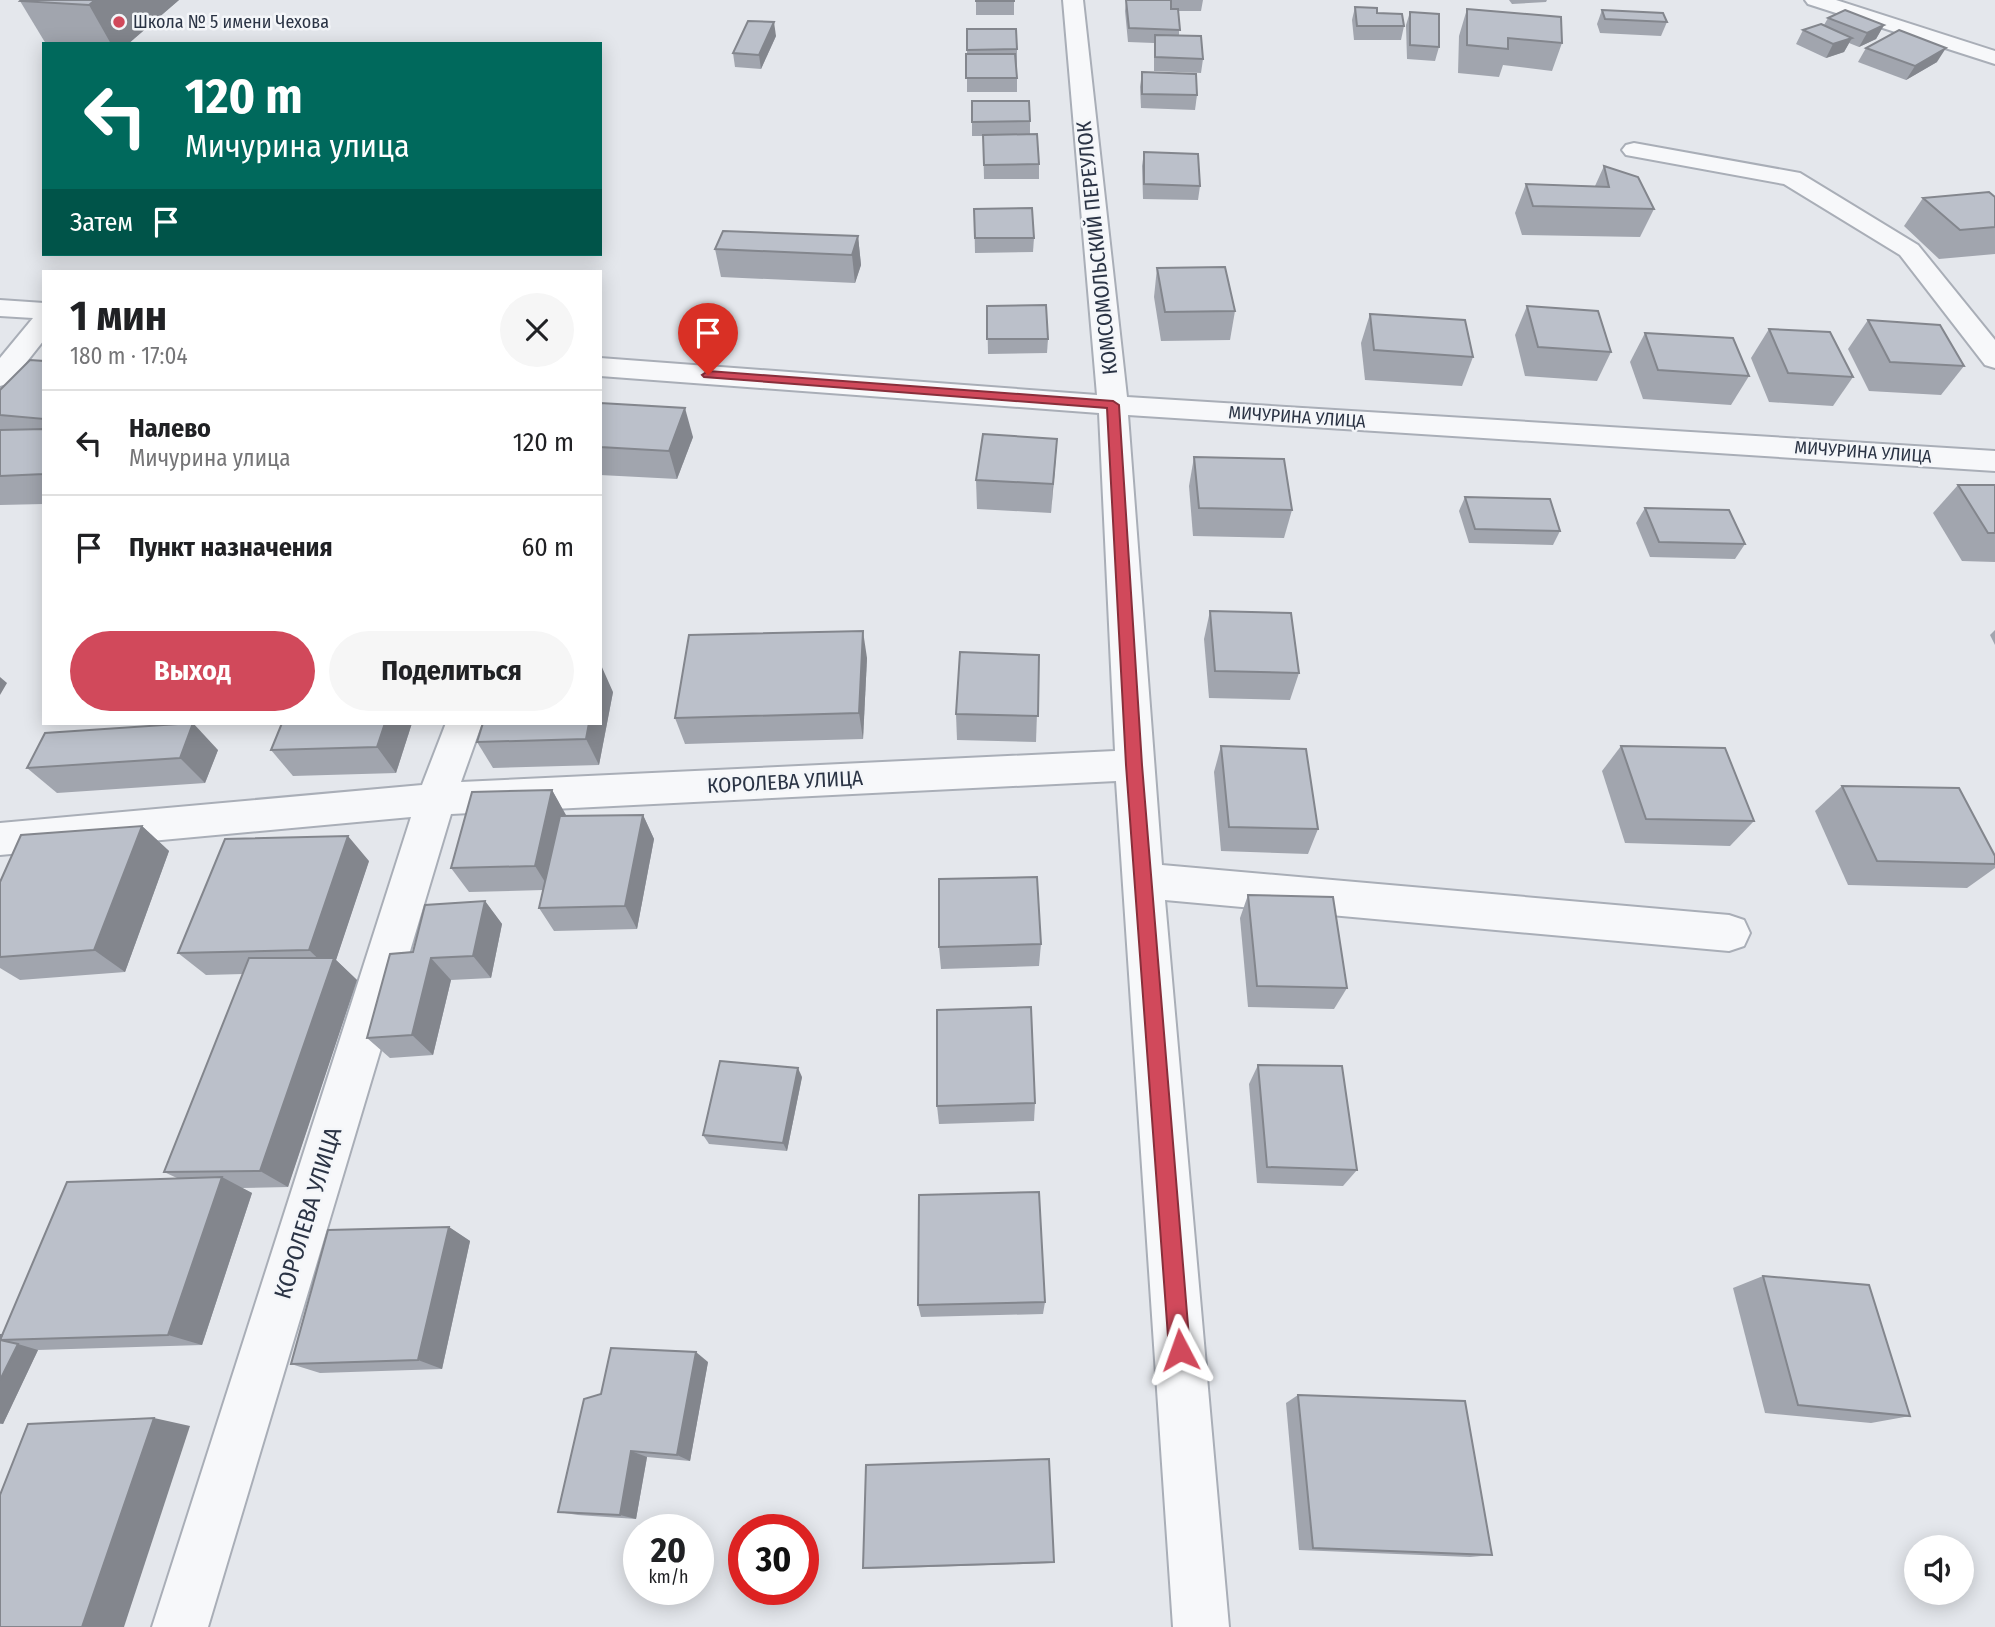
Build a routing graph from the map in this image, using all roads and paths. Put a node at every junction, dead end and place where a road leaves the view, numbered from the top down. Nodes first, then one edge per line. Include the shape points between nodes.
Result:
1 (1073, 0) edge
2 (1815, 0) edge
3 (1995, 58) edge
4 (1634, 150) dead end
5 (0, 308) edge
6 (42, 311) edge
7 (42, 324) edge
8 (1995, 359) edge
9 (602, 367) edge
10 (0, 377) edge
11 (1113, 405) junction
12 (1995, 461) edge
13 (463, 725) edge
14 (1134, 765) junction
15 (436, 799) junction
16 (0, 839) edge
17 (1144, 881) junction
18 (1729, 933) dead end
19 (180, 1627) edge
20 (1201, 1627) edge

1 - 11 street, КОМСОМОЛЬСКИЙ ПЕРЕУЛОК
2 - 3 street
4 - 8 street via 1791,178 1909,250
5 - 6 street
7 - 10 street
9 - 11 street, МИЧУРИНА УЛИЦА
11 - 12 street, МИЧУРИНА УЛИЦА
11 - 14 street, КОМСОМОЛЬСКИЙ ПЕРЕУЛОК
13 - 15 street, КОРОЛЕВА УЛИЦА
14 - 15 street, КОРОЛЕВА УЛИЦА
14 - 17 street, КОМСОМОЛЬСКИЙ ПЕРЕУЛОК
15 - 16 street, КОРОЛЕВА УЛИЦА
15 - 19 street, КОРОЛЕВА УЛИЦА
17 - 18 street
17 - 20 street, КОМСОМОЛЬСКИЙ ПЕРЕУЛОК

